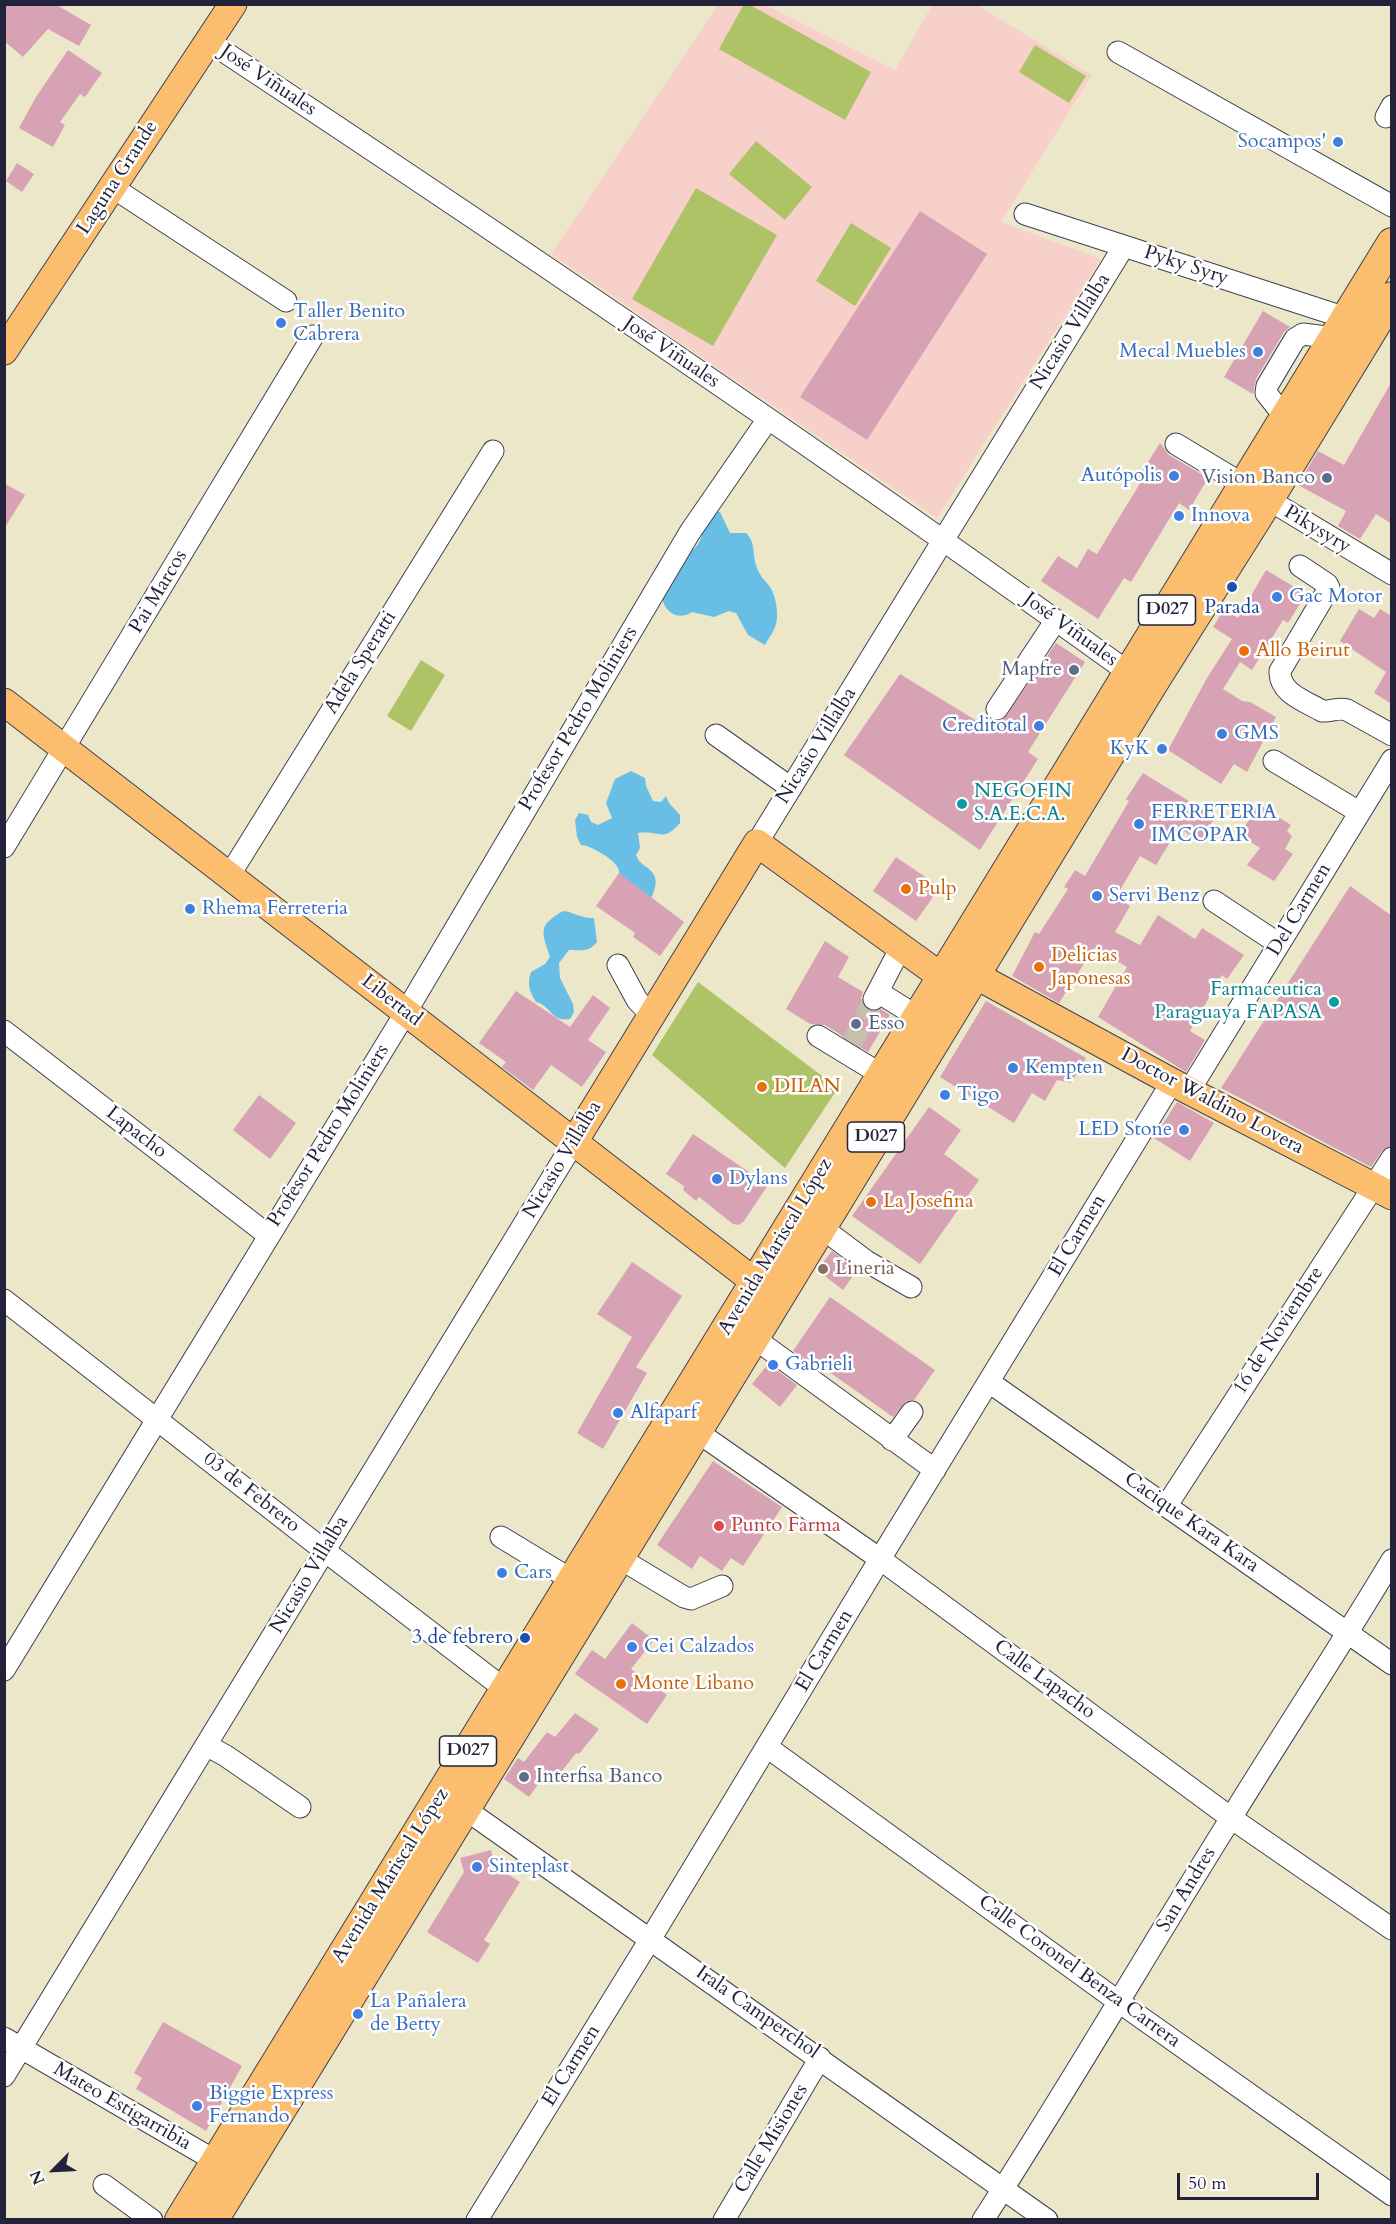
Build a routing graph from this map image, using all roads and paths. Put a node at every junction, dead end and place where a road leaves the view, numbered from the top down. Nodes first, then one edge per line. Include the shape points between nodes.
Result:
1 (233, 4) edge
2 (208, 41) junction
3 (1118, 52) dead end
4 (112, 187) junction
5 (1392, 206) edge
6 (1025, 214) dead end
7 (1392, 243) edge
8 (1124, 246) junction
9 (1392, 297) edge
10 (286, 301) dead end
11 (1340, 328) junction
12 (313, 336) dead end
13 (4, 351) edge
14 (768, 419) junction
15 (1176, 444) dead end
16 (493, 451) dead end
17 (1256, 492) junction
18 (944, 540) junction
19 (1300, 566) dead end
20 (1392, 574) edge
21 (1056, 620) junction
22 (1128, 672) junction
23 (4, 702) edge
24 (997, 709) dead end
25 (716, 735) dead end
26 (1392, 735) edge
27 (64, 748) junction
28 (1392, 759) edge
29 (1274, 761) dead end
30 (791, 788) junction
31 (1359, 812) junction
32 (757, 843) junction
33 (4, 847) edge
34 (229, 876) junction
35 (1214, 901) dead end
36 (1279, 944) junction
37 (901, 947) junction
38 (618, 965) dead end
39 (962, 976) junction
40 (406, 1012) junction
41 (651, 1016) junction
42 (918, 1017) junction
43 (4, 1031) edge
44 (818, 1036) dead end
45 (882, 1075) junction
46 (1180, 1086) junction
47 (574, 1142) junction
48 (1392, 1158) edge
49 (1382, 1191) edge
50 (822, 1227) junction
51 (268, 1235) junction
52 (911, 1287) dead end
53 (767, 1291) junction
54 (4, 1300) edge
55 (754, 1338) junction
56 (989, 1382) junction
57 (912, 1412) dead end
58 (157, 1420) junction
59 (696, 1431) junction
60 (892, 1440) junction
61 (935, 1470) junction
62 (1167, 1505) junction
63 (501, 1536) dead end
64 (325, 1551) junction
65 (619, 1558) junction
66 (880, 1559) junction
67 (1392, 1560) edge
68 (572, 1580) junction
69 (722, 1586) dead end
70 (1348, 1633) junction
71 (1392, 1664) edge
72 (4, 1670) edge
73 (517, 1698) junction
74 (206, 1745) junction
75 (767, 1747) junction
76 (300, 1807) dead end
77 (465, 1809) junction
78 (1231, 1818) junction
79 (1392, 1929) edge
80 (651, 1938) junction
81 (1119, 2002) junction
82 (13, 2043) edge
83 (820, 2058) junction
84 (4, 2076) edge
85 (227, 2168) junction
86 (104, 2185) dead end
87 (1004, 2188) junction
88 (1392, 2195) edge
89 (152, 2220) edge
90 (180, 2220) edge
91 (213, 2220) edge
92 (477, 2220) edge
93 (724, 2220) edge
94 (983, 2220) edge
95 (1047, 2220) edge

1 - 2 main road, Laguna Grande
2 - 4 main road, Laguna Grande
2 - 14 street, José Viñuales
3 - 5 street
4 - 10 street
4 - 13 main road, Laguna Grande
6 - 8 street, Pyky Syry
7 - 11 highway, Avenida Mariscal López / D027
8 - 11 street, Pyky Syry
8 - 18 street, Nicasio Villalba
9 - 17 highway, Avenida Mariscal López / D027
11 - 17 highway, Avenida Mariscal López / D027 via 1285,417
12 - 27 street, Pai Marcos
14 - 18 street, José Viñuales
14 - 40 street, Profesor Pedro Moliniers via 690,532
15 - 17 street, Pikysyry
16 - 34 street, Adela Speratti
17 - 20 street, Pikysyry
17 - 22 highway, Avenida Mariscal López / D027
17 - 39 highway, Avenida Mariscal López / D027 via 1151,686
18 - 21 street, José Viñuales
18 - 30 street, Nicasio Villalba
19 - 26 street via 1329,588 1280,671 1280,681 1284,688 1322,711 1347,710
21 - 22 street, José Viñuales
21 - 24 street
22 - 39 highway, Avenida Mariscal López / D027
23 - 27 main road, Libertad
25 - 30 street
27 - 33 street, Pai Marcos
27 - 34 main road, Libertad
28 - 31 street, Del Carmen
29 - 31 street
30 - 32 street, Nicasio Villalba
31 - 36 street, Del Carmen
32 - 37 main road, Doctor Waldino Lovera
32 - 41 main road, Nicasio Villalba
34 - 40 main road, Libertad
35 - 36 street
36 - 46 street, Del Carmen
37 - 39 main road, Doctor Waldino Lovera
37 - 42 street via 876,995
38 - 41 street via 637,1000
39 - 42 highway, Avenida Mariscal López / D027
39 - 46 main road, Doctor Waldino Lovera
39 - 50 highway, Avenida Mariscal López / D027
40 - 47 main road, Libertad
40 - 51 street, Profesor Pedro Moliniers
41 - 47 main road, Nicasio Villalba
42 - 45 highway, Avenida Mariscal López / D027
43 - 51 street, Lapacho
44 - 45 street via 848,1050
45 - 53 highway, Avenida Mariscal López / D027
46 - 49 main road, Doctor Waldino Lovera
46 - 56 street, El Carmen
47 - 53 main road, Libertad
47 - 64 street, Nicasio Villalba
48 - 49 street, 16 de Noviembre
49 - 62 street, 16 de Noviembre
50 - 52 street via 866,1261
50 - 53 highway, Avenida Mariscal López / D027
51 - 58 street, Profesor Pedro Moliniers
53 - 55 highway, Avenida Mariscal López / D027
53 - 68 highway, Avenida Mariscal López / D027
54 - 58 street, 03 de Febrero
55 - 59 highway, Avenida Mariscal López / D027
55 - 60 street
56 - 61 street, El Carmen
56 - 62 street, Cacique Kara Kara
57 - 60 street
58 - 64 street, 03 de Febrero
58 - 72 street, Profesor Pedro Moliniers
59 - 65 highway, Avenida Mariscal López / D027
59 - 66 street, Calle Lapacho
60 - 61 street
61 - 66 street, El Carmen
62 - 70 street, Cacique Kara Kara
63 - 68 street
64 - 73 street, 03 de Febrero
64 - 74 street, Nicasio Villalba
65 - 69 street via 691,1599
65 - 73 highway, Avenida Mariscal López / D027
66 - 75 street, El Carmen
66 - 78 street, Calle Lapacho
67 - 70 street, San Andres
68 - 73 highway, Avenida Mariscal López / D027
70 - 71 street, Cacique Kara Kara
70 - 78 street, San Andres
73 - 77 highway, Avenida Mariscal López / D027
73 - 85 highway, Avenida Mariscal López / D027
74 - 76 street
74 - 82 street, Nicasio Villalba
75 - 80 street, El Carmen
75 - 81 street, Calle Coronel Benza Carrera
77 - 80 street, Irala Camperchol
77 - 85 highway, Avenida Mariscal López / D027
78 - 79 street, Calle Lapacho
78 - 81 street, San Andres
80 - 83 street, Irala Camperchol
80 - 92 street, El Carmen
81 - 87 street, San Andres
81 - 88 street, Calle Coronel Benza Carrera
82 - 84 street, Nicasio Villalba
82 - 85 street, Mateo Estigarribia
83 - 87 street, Irala Camperchol
83 - 93 street, Calle Misiones
85 - 90 highway, Avenida Mariscal López / D027
85 - 91 highway, Avenida Mariscal López / D027
86 - 89 street
87 - 94 street, San Andres
87 - 95 street, Irala Camperchol

